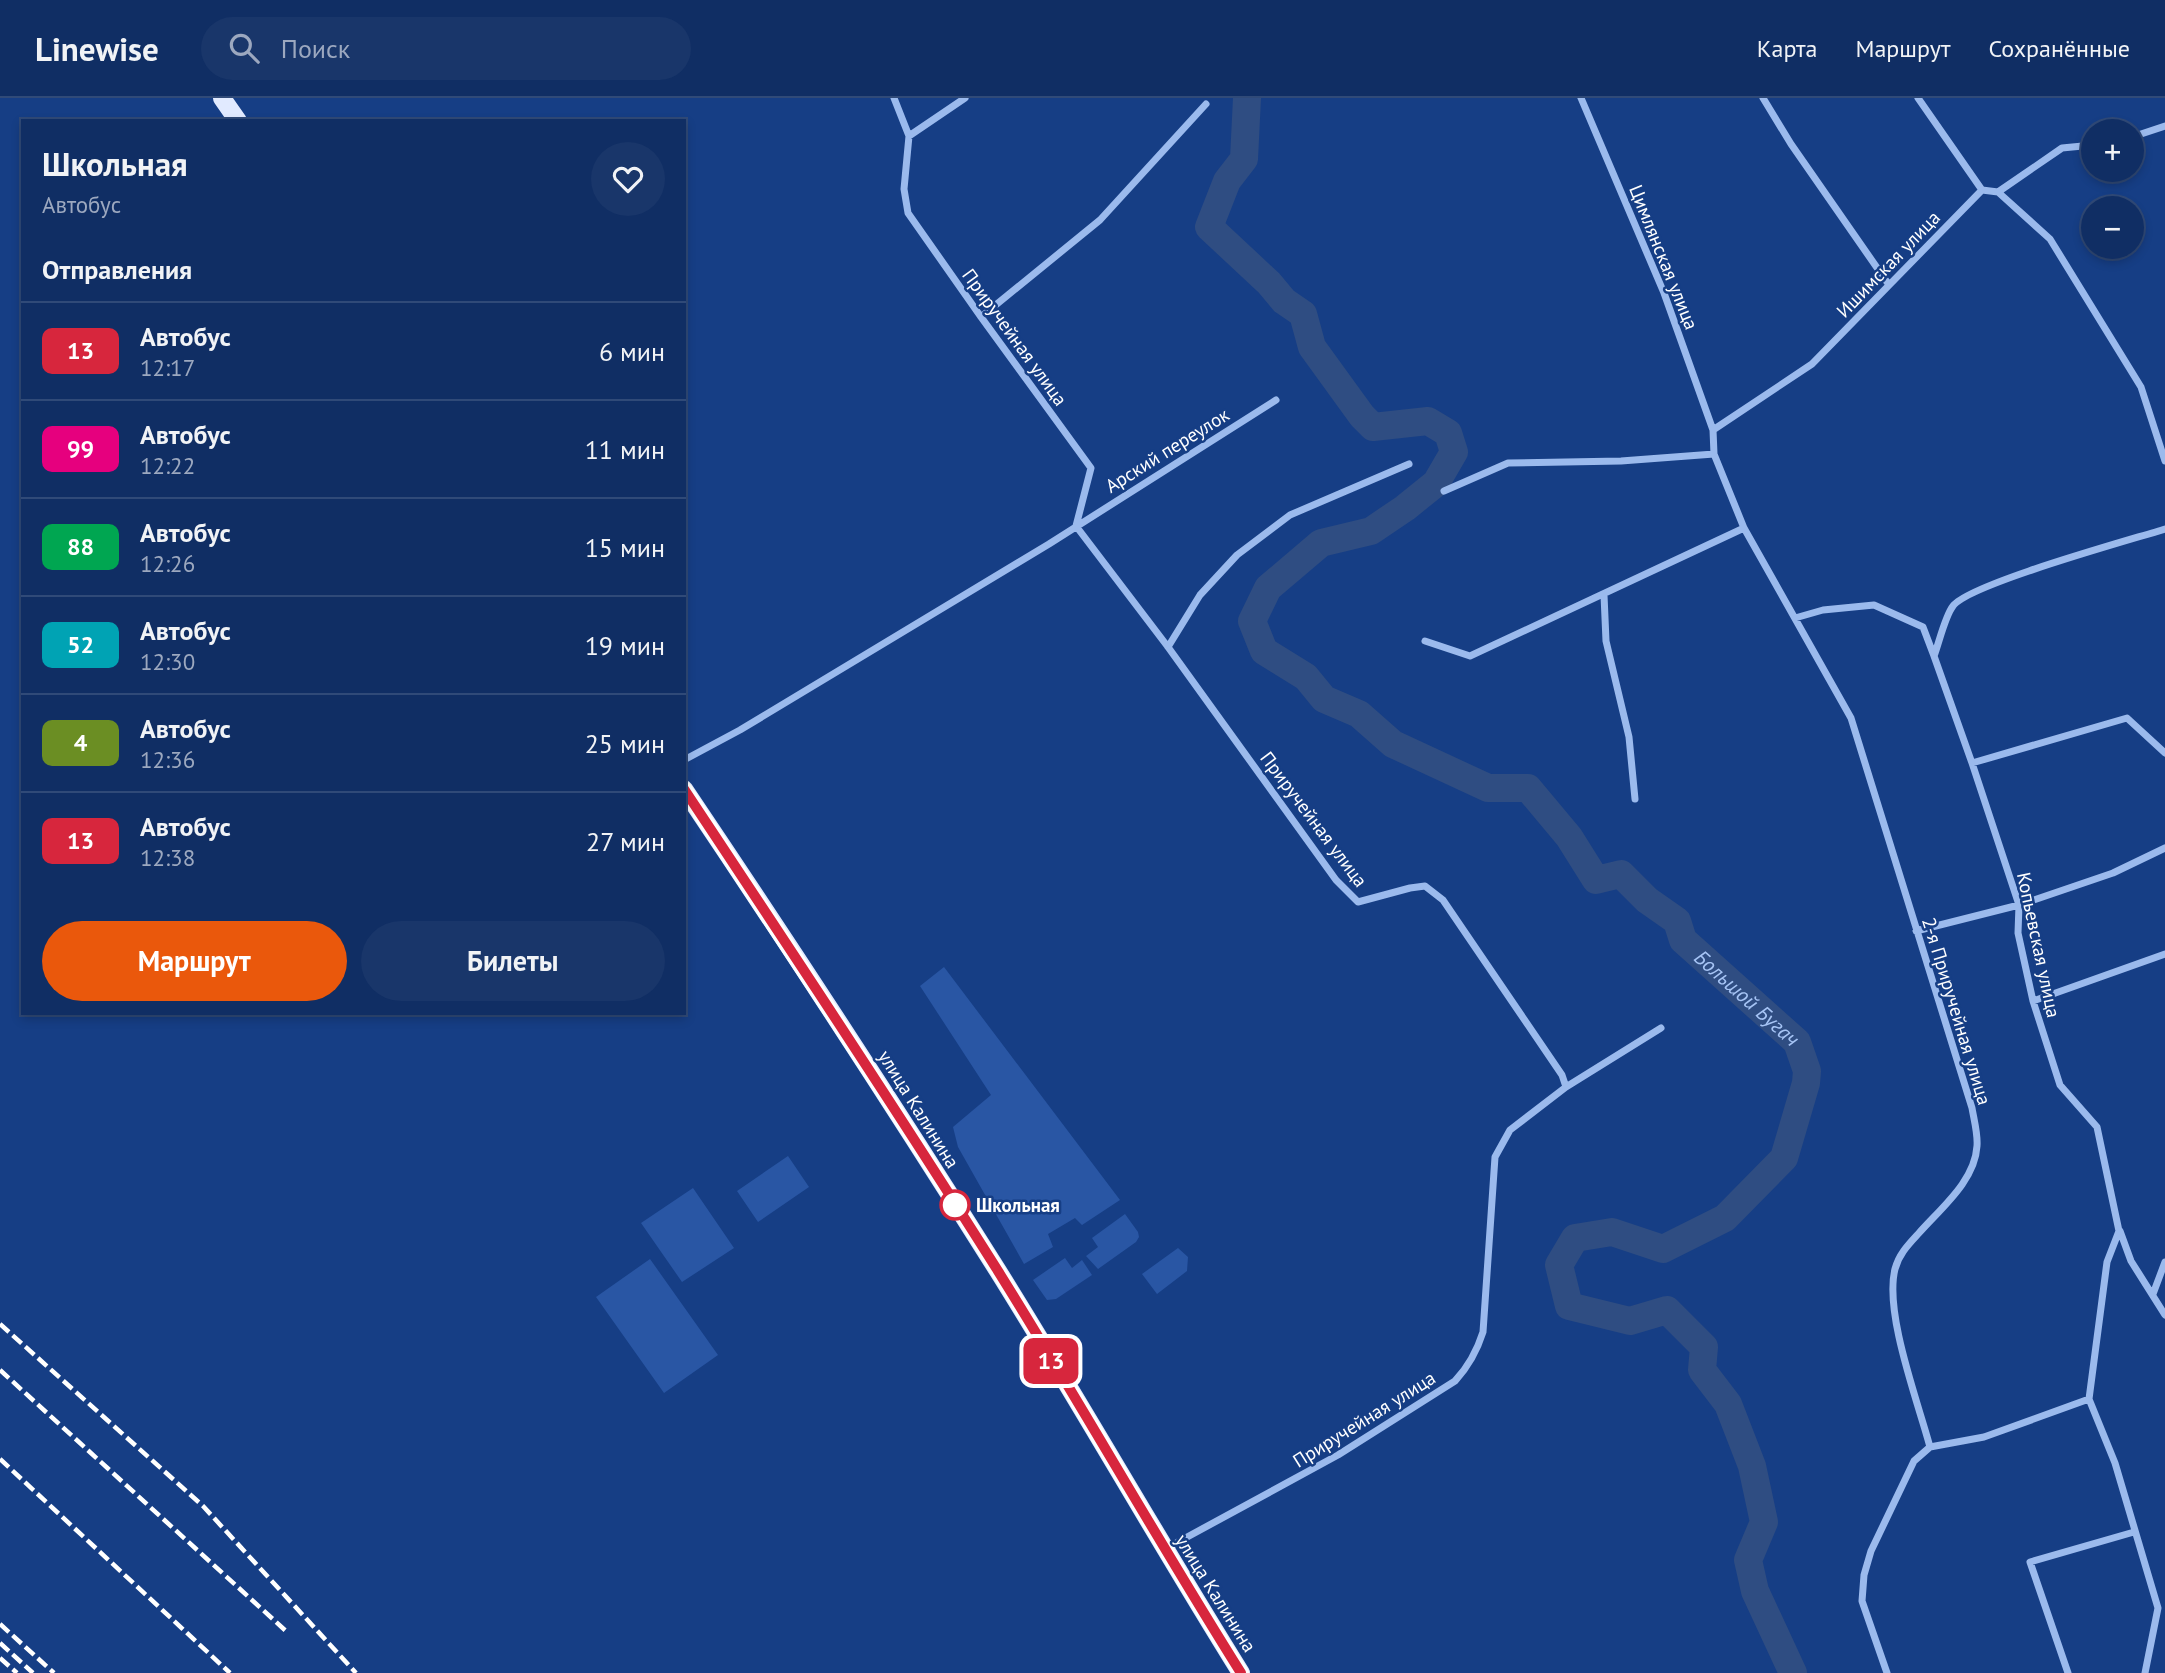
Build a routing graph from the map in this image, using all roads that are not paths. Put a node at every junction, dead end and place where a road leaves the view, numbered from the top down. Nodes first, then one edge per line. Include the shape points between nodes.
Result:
1 (222, 98) edge
2 (894, 98) edge
3 (965, 98) edge
4 (1581, 98) edge
5 (1763, 98) edge
6 (1919, 98) edge
7 (1206, 104) dead end
8 (237, 119) edge
9 (2165, 126) edge
10 (2144, 133) edge
11 (909, 135) junction
12 (2081, 146) edge
13 (1982, 190) junction
14 (1998, 192) junction
15 (1889, 285) junction
16 (981, 317) junction
17 (1276, 400) dead end
18 (1713, 430) junction
19 (1714, 454) junction
20 (2165, 461) edge
21 (1409, 464) dead end
22 (1444, 491) dead end
23 (1076, 526) junction
24 (1744, 528) junction
25 (2165, 529) edge
26 (1604, 595) junction
27 (1795, 618) junction
28 (1425, 641) dead end
29 (1168, 647) junction
30 (1934, 656) junction
31 (2165, 752) edge
32 (686, 759) edge
33 (1972, 763) junction
34 (686, 792) edge
35 (1635, 799) dead end
36 (2165, 848) edge
37 (2019, 905) junction
38 (1916, 931) junction
39 (2165, 954) edge
40 (2033, 1000) junction
41 (1661, 1028) dead end
42 (1566, 1087) junction
43 (2119, 1231) junction
44 (2165, 1262) edge
45 (2153, 1294) junction
46 (2165, 1315) edge
47 (2089, 1399) junction
48 (1930, 1447) junction
49 (2134, 1532) junction
50 (1164, 1549) junction
51 (1241, 1673) edge
52 (1887, 1673) edge
53 (2068, 1673) edge
54 (2145, 1673) edge

1 - 8 main road
2 - 11 street, Приручейная улица
3 - 11 street
4 - 18 street, Цимлянская улица via 1664,293
5 - 15 street
6 - 13 street
7 - 16 street via 1100,220
9 - 10 street
11 - 16 street, Приручейная улица via 904,189 908,213
12 - 14 street via 2062,148
13 - 14 street
13 - 15 street, Ишимская улица
14 - 20 street via 2050,239 2141,387
15 - 18 street, Ишимская улица via 1812,364
16 - 23 street, Приручейная улица via 1091,468
17 - 23 street, Арский переулок
18 - 19 street, 2-я Приручейная улица
19 - 22 street via 1508,463
19 - 24 street, 2-я Приручейная улица
21 - 29 street via 1290,515 1237,555 1200,595
23 - 29 street, Приручейная улица
23 - 32 street, Арский переулок
24 - 26 street
24 - 27 street, 2-я Приручейная улица
25 - 30 street via 1965,596 1952,606
26 - 28 street via 1470,656
26 - 35 street via 1606,641 1629,737
27 - 30 street, Копьевская улица via 1874,605 1923,627
27 - 38 street, 2-я Приручейная улица via 1851,718
29 - 42 street, Приручейная улица via 1336,880 1358,902 1425,886 1443,900
30 - 33 street, Копьевская улица
31 - 33 street via 2127,718
33 - 37 street, Копьевская улица
34 - 50 main road, улица Калинина via 998,1271
36 - 37 street via 2113,873
37 - 38 street
37 - 40 street, Копьевская улица via 2018,933
38 - 48 street, 2-я Приручейная улица via 1972,1108 1977,1144 1973,1168 1901,1253 1895,1271 1893,1302 1898,1329
39 - 40 street
40 - 43 street, Копьевская улица via 2060,1085 2097,1127
41 - 42 street
42 - 50 street, Приручейная улица via 1510,1130 1495,1157 1483,1332 1464,1371 1338,1455
43 - 45 street, Копьевская улица via 2131,1261
43 - 47 street via 2107,1262
44 - 45 street
45 - 46 street, Копьевская улица
47 - 48 street via 1984,1437
47 - 49 street via 2115,1463
48 - 52 street via 1914,1461 1864,1575 1862,1601
49 - 53 street via 2030,1562
49 - 54 street via 2158,1608
50 - 51 main road, улица Калинина

